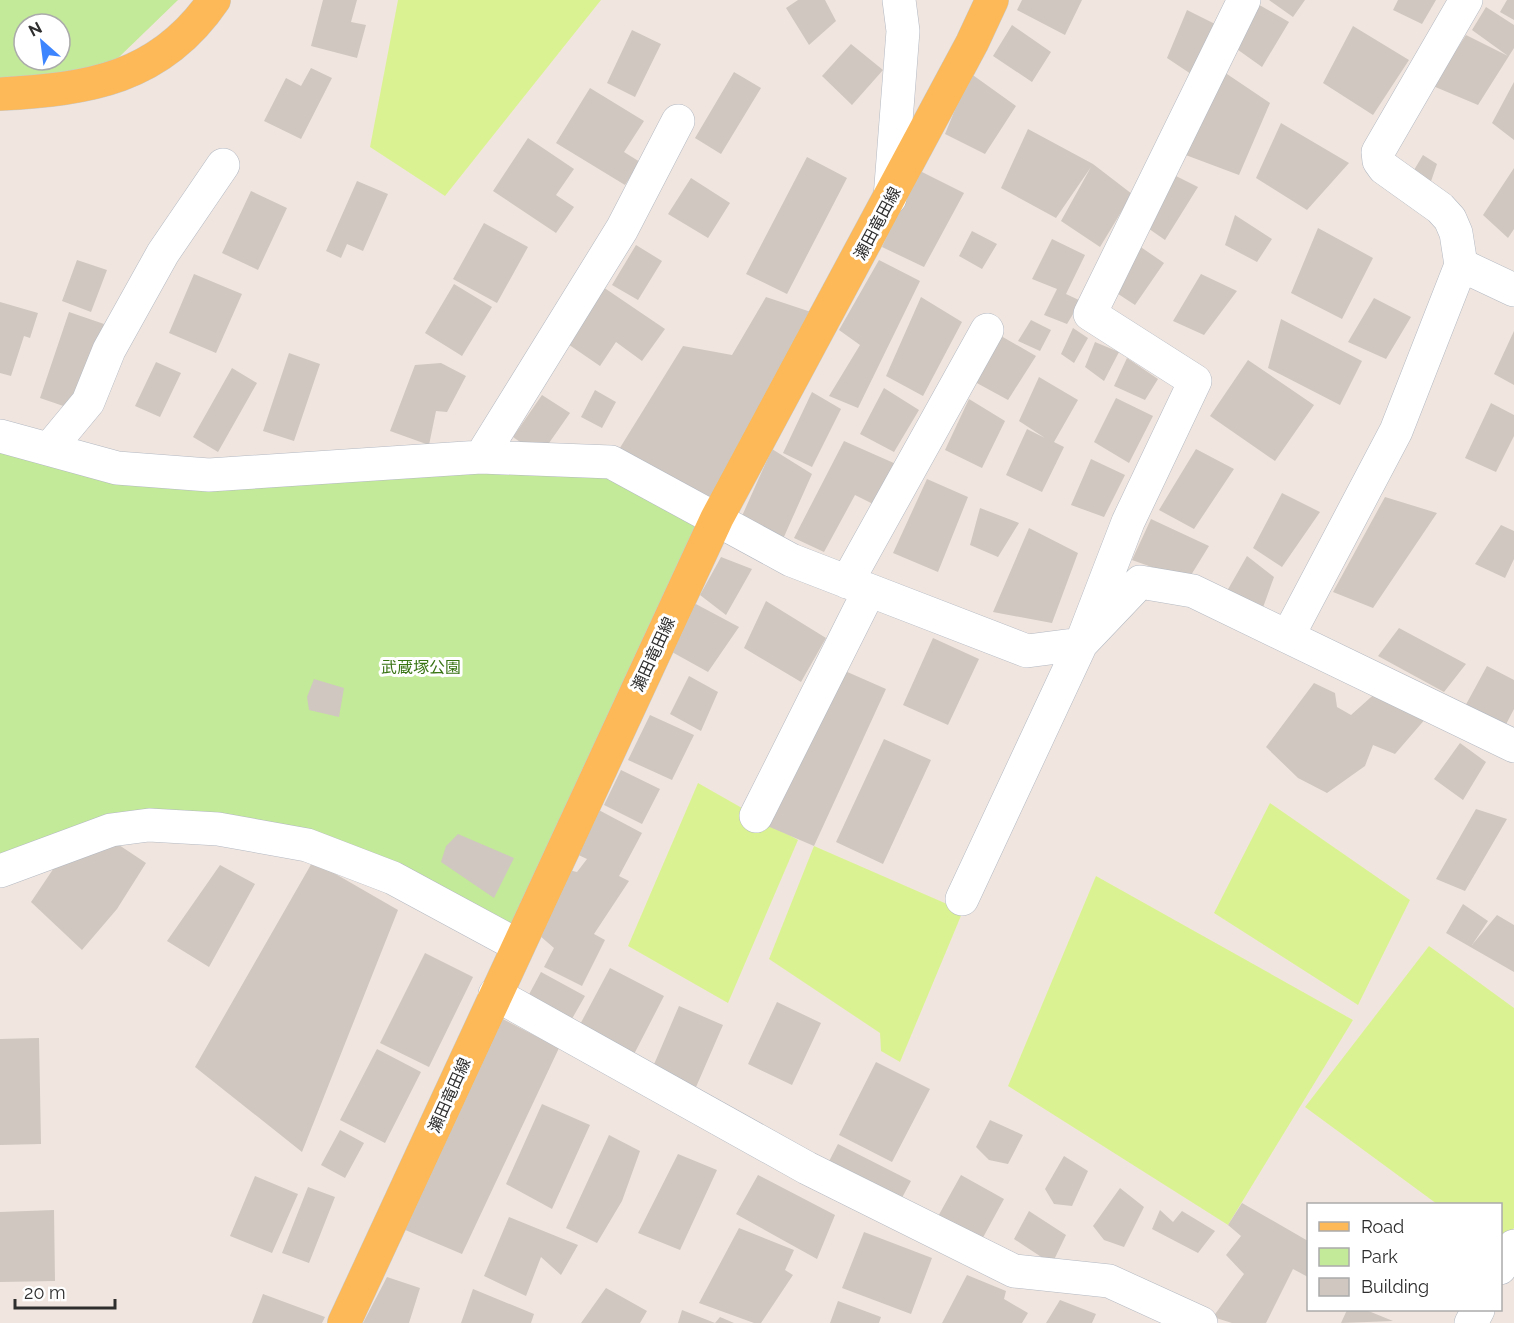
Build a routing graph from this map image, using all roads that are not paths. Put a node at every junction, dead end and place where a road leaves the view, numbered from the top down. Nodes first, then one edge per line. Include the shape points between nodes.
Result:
1 (214, 0) edge
2 (899, 0) edge
3 (992, 0) edge
4 (1244, 0) edge
5 (1466, 0) edge
6 (0, 94) edge
7 (678, 122) dead end
8 (223, 165) dead end
9 (890, 198) junction
10 (1461, 265) junction
11 (1514, 290) edge
12 (987, 330) dead end
13 (0, 436) edge
14 (49, 449) junction
15 (481, 457) junction
16 (717, 518) junction
17 (858, 586) junction
18 (1288, 636) junction
19 (1081, 644) junction
20 (1512, 741) edge
21 (756, 816) dead end
22 (0, 871) edge
23 (962, 899) dead end
24 (517, 945) junction
25 (495, 994) junction
26 (1514, 1246) edge
27 (1502, 1265) edge
28 (344, 1323) edge
29 (1201, 1323) edge

1 - 6 main road via 177,44 140,66 93,85
2 - 9 street via 903,31
3 - 9 main road, 瀬田竜田線
4 - 19 street via 1090,314 1196,381 1128,522
5 - 10 street via 1378,152 1384,168 1450,219
7 - 15 street via 622,229
8 - 14 street via 163,253 109,350 88,402
9 - 16 main road, 瀬田竜田線
10 - 11 street
10 - 18 street via 1396,431
12 - 17 street
13 - 14 street
14 - 15 street via 117,468 209,475
15 - 16 street via 611,462
16 - 17 street via 791,560
16 - 24 main road, 瀬田竜田線
17 - 19 street via 1027,651
17 - 21 street
18 - 19 street via 1193,591 1140,582
18 - 20 street
19 - 23 street
22 - 24 street via 111,830 149,825 218,829 307,845 393,878
24 - 25 main road, 瀬田竜田線
25 - 28 main road, 瀬田竜田線
25 - 29 street via 807,1168 1014,1271 1109,1281
26 - 27 street

